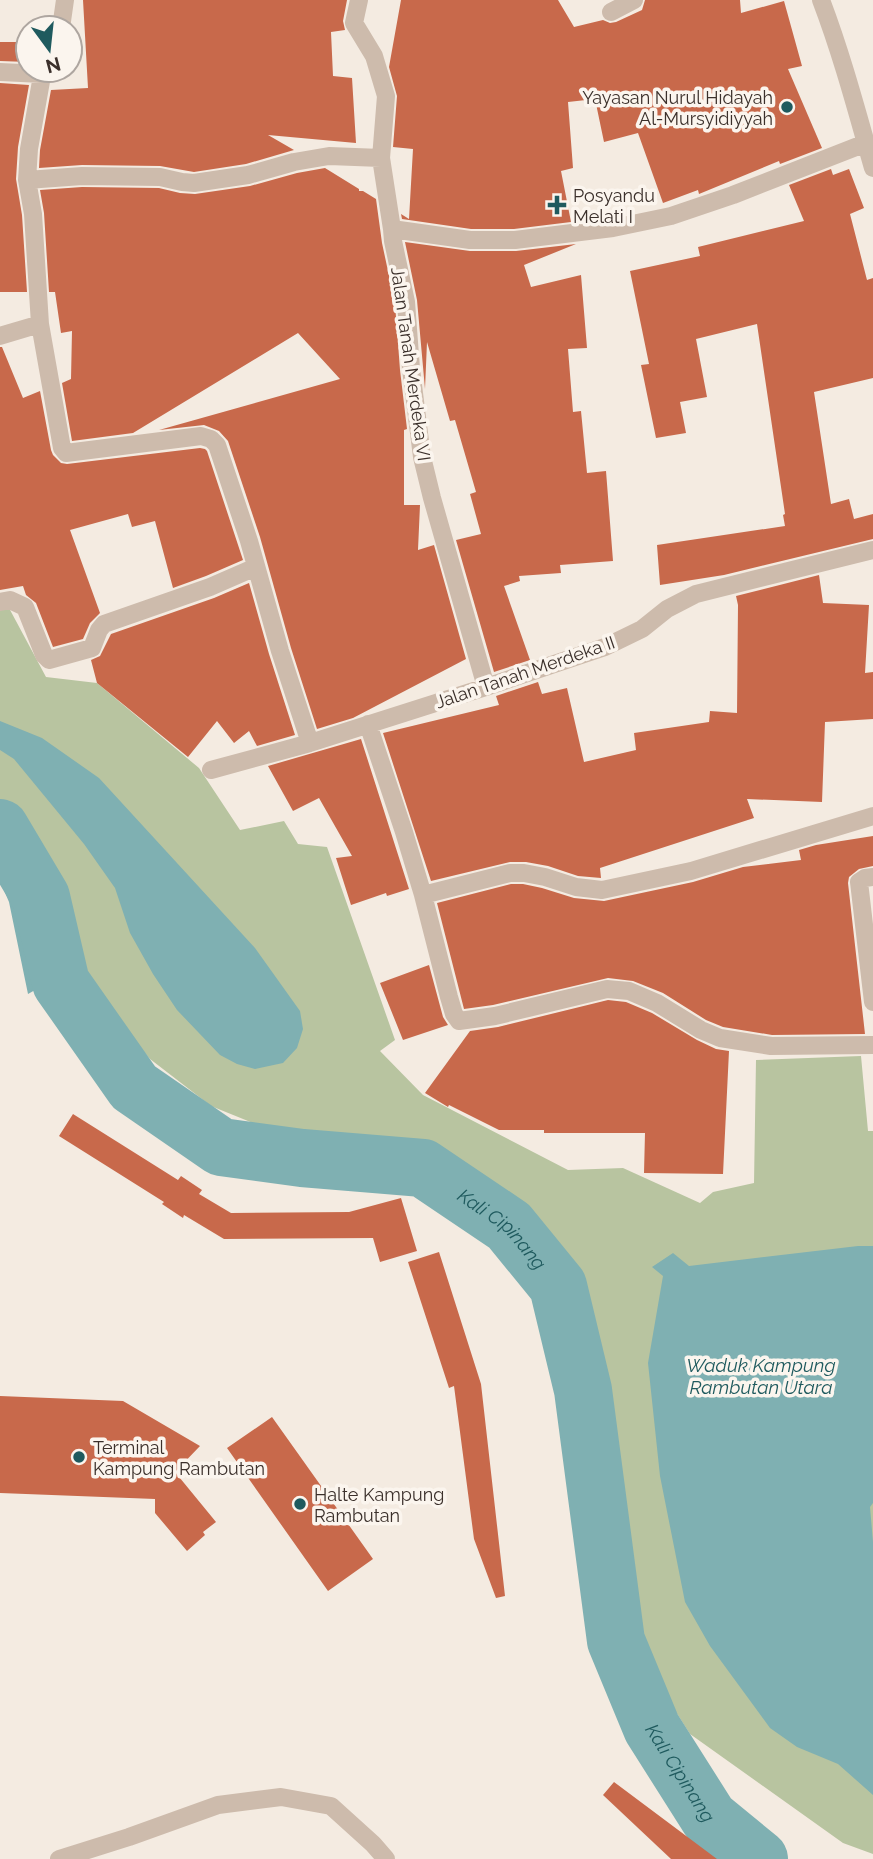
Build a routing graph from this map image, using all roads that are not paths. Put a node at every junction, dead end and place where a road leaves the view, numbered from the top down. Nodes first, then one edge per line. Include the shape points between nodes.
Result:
1 (359, 0) edge
2 (634, 0) edge
3 (821, 0) edge
4 (611, 12) dead end
5 (41, 84) edge
6 (866, 143) junction
7 (381, 158) junction
8 (873, 168) edge
9 (27, 180) junction
10 (392, 229) junction
11 (40, 324) junction
12 (0, 336) edge
13 (873, 550) edge
14 (256, 567) junction
15 (0, 602) edge
16 (486, 687) junction
17 (368, 724) junction
18 (310, 743) junction
19 (211, 770) dead end
20 (873, 816) edge
21 (873, 877) edge
22 (423, 895) junction
23 (873, 1002) edge
24 (873, 1045) edge
25 (59, 1859) edge
26 (386, 1859) edge

1 - 7 street, Jalan Tanah Merdeka VI via 354,23 374,56 386,96
2 - 4 street
3 - 6 street
5 - 9 street
6 - 8 street
6 - 10 street via 671,216 613,228 515,240 470,240
7 - 9 street via 329,156 194,183 160,177
7 - 10 street, Jalan Tanah Merdeka VI
9 - 11 street
10 - 16 street, Jalan Tanah Merdeka VI via 406,302 422,457
11 - 12 street
11 - 14 street via 64,452 201,436 211,439 217,445
13 - 16 street, Jalan Tanah Merdeka II via 696,594 604,647
14 - 15 street via 104,624 92,648 49,660 25,607 10,600
14 - 18 street
16 - 17 street, Jalan Tanah Merdeka II
17 - 18 street, Jalan Tanah Merdeka II
17 - 22 street
18 - 19 street, Jalan Tanah Merdeka II
20 - 22 street via 691,871 602,890 510,873
21 - 23 street via 859,883
22 - 24 street via 459,1021 607,989 629,991 657,1003 720,1038 771,1046
25 - 26 street via 218,1805 281,1797 331,1806

